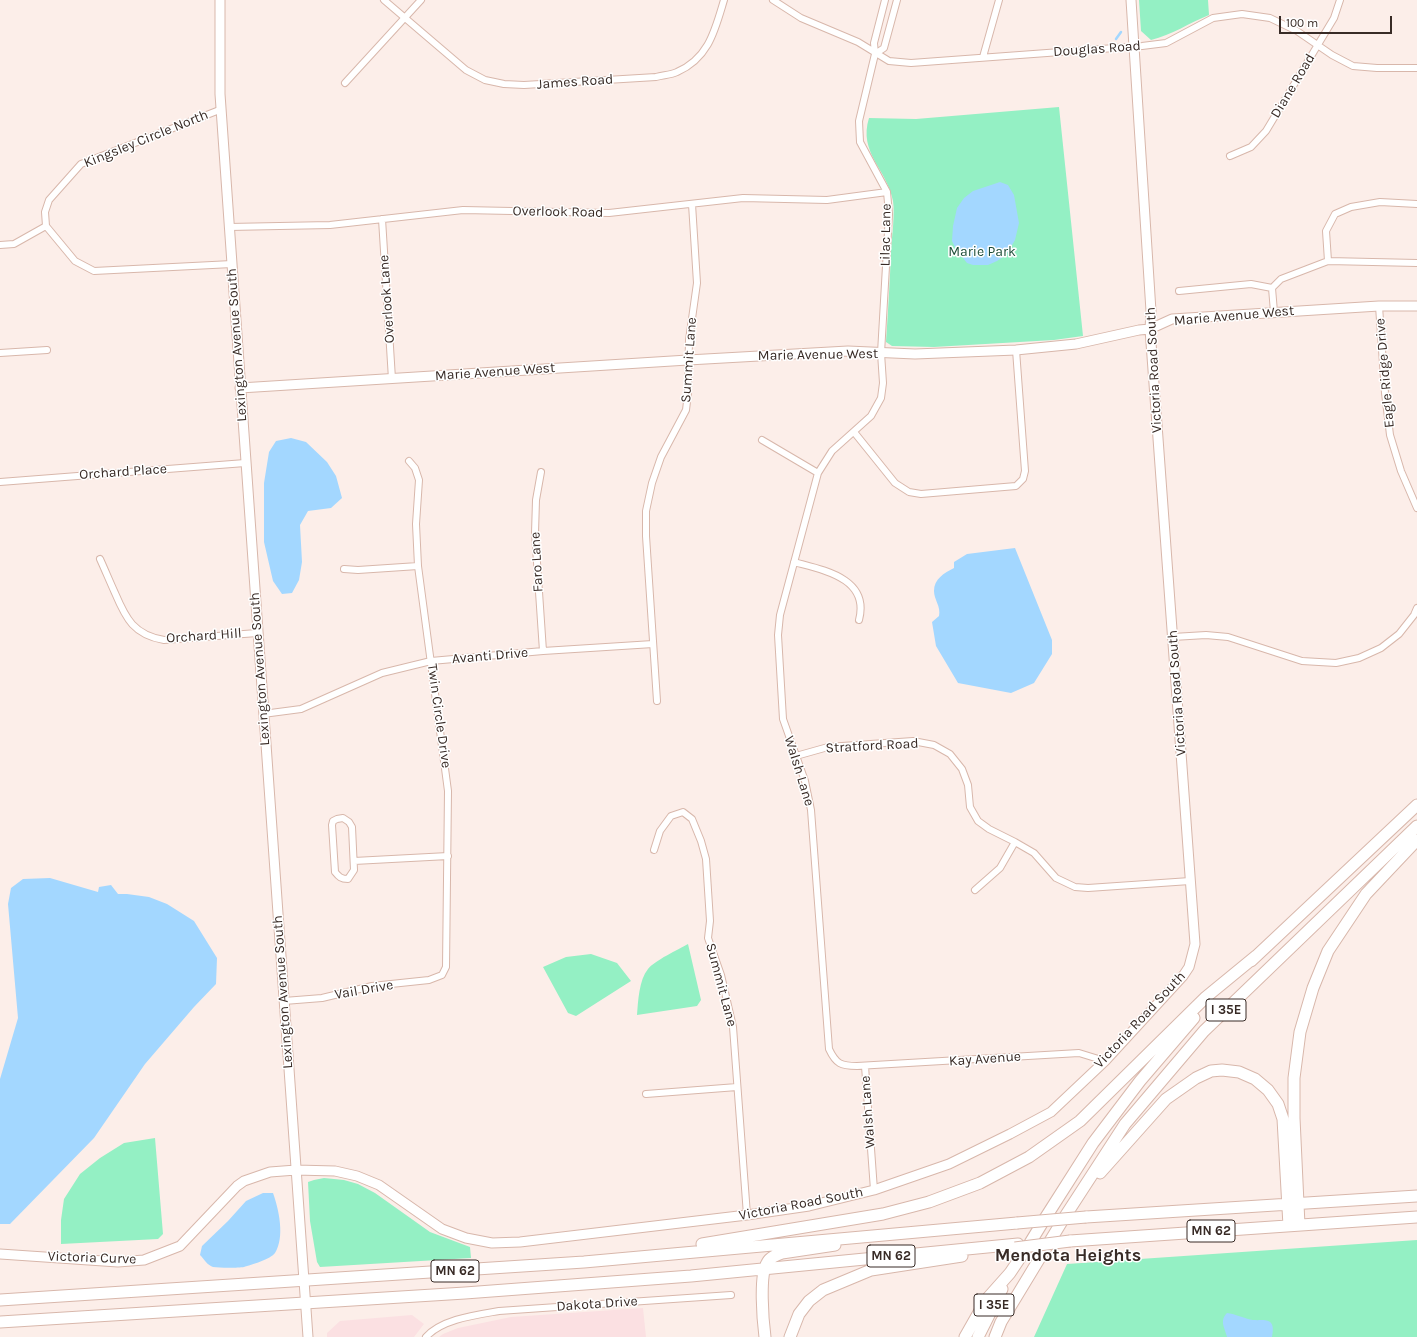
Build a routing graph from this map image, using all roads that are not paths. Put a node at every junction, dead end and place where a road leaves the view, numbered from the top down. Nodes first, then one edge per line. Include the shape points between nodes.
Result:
1 (220, 0) edge
2 (384, 0) edge
3 (421, 0) edge
4 (724, 0) edge
5 (773, 0) edge
6 (885, 0) edge
7 (897, 0) edge
8 (999, 0) edge
9 (1131, 0) edge
10 (1340, 0) edge
11 (404, 18) junction
12 (1318, 45) junction
13 (1134, 47) junction
14 (876, 54) junction
15 (984, 57) junction
16 (1417, 68) edge
17 (345, 83) dead end
18 (222, 109) junction
19 (1230, 156) dead end
20 (887, 192) junction
21 (692, 204) junction
22 (1417, 204) edge
23 (382, 219) junction
24 (46, 226) junction
25 (230, 227) junction
26 (0, 245) edge
27 (1328, 261) junction
28 (232, 264) junction
29 (1417, 264) edge
30 (1272, 288) junction
31 (1178, 291) dead end
32 (1379, 306) junction
33 (1417, 306) edge
34 (1274, 312) junction
35 (1150, 329) junction
36 (47, 350) dead end
37 (1016, 350) junction
38 (0, 353) edge
39 (881, 353) junction
40 (688, 360) junction
41 (392, 379) junction
42 (240, 388) junction
43 (854, 432) junction
44 (762, 440) dead end
45 (409, 461) dead end
46 (245, 462) junction
47 (541, 472) dead end
48 (818, 473) junction
49 (0, 482) edge
50 (1417, 508) edge
51 (100, 559) dead end
52 (794, 562) junction
53 (418, 566) junction
54 (344, 569) dead end
55 (1417, 608) edge
56 (859, 620) dead end
57 (257, 633) junction
58 (1173, 637) junction
59 (653, 644) junction
60 (543, 651) junction
61 (431, 661) junction
62 (657, 701) dead end
63 (263, 714) junction
64 (796, 756) junction
65 (1417, 805) edge
66 (1417, 826) edge
67 (1417, 840) edge
68 (1015, 842) junction
69 (654, 850) dead end
70 (448, 856) junction
71 (354, 861) junction
72 (1190, 882) junction
73 (975, 890) dead end
74 (1256, 956) junction
75 (442, 975) joint
76 (284, 1001) junction
77 (1105, 1060) junction
78 (865, 1066) junction
79 (737, 1087) junction
80 (646, 1094) dead end
81 (296, 1170) junction
82 (874, 1190) junction
83 (1417, 1196) edge
84 (1293, 1204) junction
85 (747, 1215) junction
86 (1417, 1217) edge
87 (1064, 1218) junction
88 (1294, 1226) junction
89 (910, 1232) junction
90 (1016, 1246) junction
91 (0, 1254) edge
92 (584, 1262) junction
93 (764, 1269) junction
94 (1010, 1273) junction
95 (304, 1280) junction
96 (730, 1295) dead end
97 (0, 1300) edge
98 (305, 1302) junction
99 (0, 1322) edge
100 (308, 1337) edge
101 (426, 1337) edge
102 (765, 1337) edge
103 (790, 1337) edge
104 (965, 1337) edge
105 (978, 1337) edge
106 (995, 1337) edge

1 - 18 street, Lexington Avenue South
2 - 11 street
3 - 11 street
4 - 11 street, James Road via 708,47 693,62 676,72 656,77 524,85 485,80 466,70
5 - 14 street, Douglas Road via 801,18 858,42
6 - 14 street, Lilac Lane via 874,43
7 - 14 street, Lilac Lane via 884,48
8 - 15 street
9 - 13 street, Victoria Road South
10 - 12 street, Diane Road via 1334,18
11 - 17 street
12 - 13 street, Douglas Road via 1270,18 1242,14 1213,18 1166,43
12 - 16 street, Douglas Road via 1353,66
12 - 19 street, Diane Road via 1266,131 1251,147
13 - 15 street, Douglas Road
13 - 35 street, Victoria Road South via 1152,311
14 - 15 street, Douglas Road via 889,61 911,63
14 - 20 street, Lilac Lane via 858,121 860,142
18 - 24 street, Kingsley Circle North via 81,164 49,200 45,212
18 - 25 street, Lexington Avenue South
20 - 21 street, Overlook Road via 826,200 743,198
20 - 39 street, Lilac Lane via 889,214
21 - 23 street, Overlook Road via 609,213 463,210
21 - 40 street, Summit Lane via 697,283
22 - 27 street via 1380,202 1351,207 1335,214 1326,231
23 - 25 street, Overlook Road via 330,225
23 - 41 street, Overlook Lane
24 - 26 street via 14,244
24 - 28 street via 75,261 94,271
25 - 28 street, Lexington Avenue South
27 - 29 street
27 - 30 street via 1281,279
28 - 42 street, Lexington Avenue South
30 - 31 street via 1251,284
30 - 34 street
32 - 33 street, Marie Avenue West
32 - 34 street, Marie Avenue West
32 - 50 street, Eagle Ridge Drive via 1384,393 1390,435 1401,471
34 - 35 street, Marie Avenue West via 1172,319
35 - 37 street, Marie Avenue West via 1076,344
35 - 58 street, Victoria Road South
36 - 38 street
37 - 39 street, Marie Avenue West via 940,354
37 - 43 street via 1025,471 1023,479 1016,486 921,494 909,492 895,483
39 - 40 street, Marie Avenue West via 848,351
39 - 43 street, Walsh Lane via 881,398 871,416
40 - 41 street, Marie Avenue West
40 - 59 street, Summit Lane via 686,410 661,457 646,511
41 - 42 street, Marie Avenue West
42 - 46 street, Lexington Avenue South
43 - 48 street, Walsh Lane via 832,451
44 - 48 street
45 - 53 street, Twin Circle Drive via 415,468 419,480 416,524
46 - 49 street, Orchard Place
46 - 57 street, Lexington Avenue South
47 - 60 street, Faro Lane via 536,500 535,533
48 - 52 street, Walsh Lane
51 - 57 street, Orchard Hill via 126,618 136,629 149,637 164,640
52 - 56 street via 832,573 848,582 858,594 861,611
52 - 64 street, Walsh Lane via 780,615 778,635 784,719
53 - 54 street
53 - 61 street, Twin Circle Drive
55 - 58 street via 1399,634 1380,648 1359,658 1336,664 1302,661 1228,637
57 - 63 street, Lexington Avenue South
58 - 72 street, Victoria Road South
59 - 60 street, Avanti Drive
59 - 62 street, Summit Lane
60 - 61 street, Avanti Drive
61 - 63 street, Avanti Drive via 382,673 301,709
61 - 70 street, Twin Circle Drive via 448,791
63 - 76 street, Lexington Avenue South
64 - 68 street, Stratford Road via 828,747 913,741 934,745 950,754 962,769 968,785 970,807 978,821
64 - 78 street, Walsh Lane via 811,810 829,1049 839,1063 846,1066
65 - 74 highway, I 35E
66 - 87 highway, I 35E via 1204,1031 1125,1124
67 - 84 highway via 1366,894 1328,951 1312,988 1300,1032 1294,1078
68 - 72 street, Stratford Road via 1034,853 1056,878 1075,887
68 - 73 street via 1000,868
69 - 79 street, Summit Lane via 660,831 671,816 683,812 692,819 706,859 710,921 708,938 721,975 733,1027
70 - 71 street
70 - 75 street, Twin Circle Drive via 446,967
71 - 71 street via 352,827 343,818 337,819 332,825 335,872 338,877 348,879 354,870
72 - 77 street, Victoria Road South via 1195,944 1189,967
74 - 92 highway via 1206,997 1080,1121 1029,1157 980,1182 929,1202 883,1214
74 - 94 highway, I 35E via 1196,1016 1140,1081 1093,1143
75 - 76 street, Vail Drive via 428,980 372,986 322,998
76 - 81 street, Lexington Avenue South
77 - 78 street, Kay Avenue via 1079,1053
77 - 82 street, Victoria Road South via 1051,1112 949,1164
78 - 82 street, Walsh Lane
79 - 80 street
79 - 85 street, Summit Lane
81 - 85 street, Victoria Road South via 335,1171 357,1176 379,1185 442,1228 466,1238 492,1243 520,1242
81 - 91 street, Victoria Curve via 270,1172 244,1181 180,1246 144,1260 118,1262
81 - 95 street, Lexington Avenue South
82 - 85 street, Victoria Road South via 809,1206
83 - 84 highway, MN 62
84 - 87 highway via 1283,1119 1278,1104 1268,1090 1255,1079 1239,1072 1222,1070 1211,1071 1196,1078 1166,1099 1091,1183
84 - 88 highway
84 - 89 highway, MN 62, bridge via 1017,1222
86 - 88 highway, MN 62
87 - 106 highway, I 35E via 1001,1322
88 - 90 highway, MN 62, bridge
89 - 92 highway, MN 62
89 - 93 highway via 782,1253 775,1255 766,1263
90 - 93 highway, MN 62
90 - 103 highway via 871,1270 823,1290 809,1301 799,1314
92 - 95 highway, MN 62
93 - 98 highway, MN 62 via 465,1293
93 - 102 highway via 762,1282
94 - 104 highway via 986,1300
94 - 105 highway, I 35E
95 - 97 highway, MN 62
95 - 98 street, Lexington Avenue South
96 - 101 street, Dakota Drive via 499,1311 443,1325
98 - 99 highway, MN 62
98 - 100 street, Lexington Avenue South

